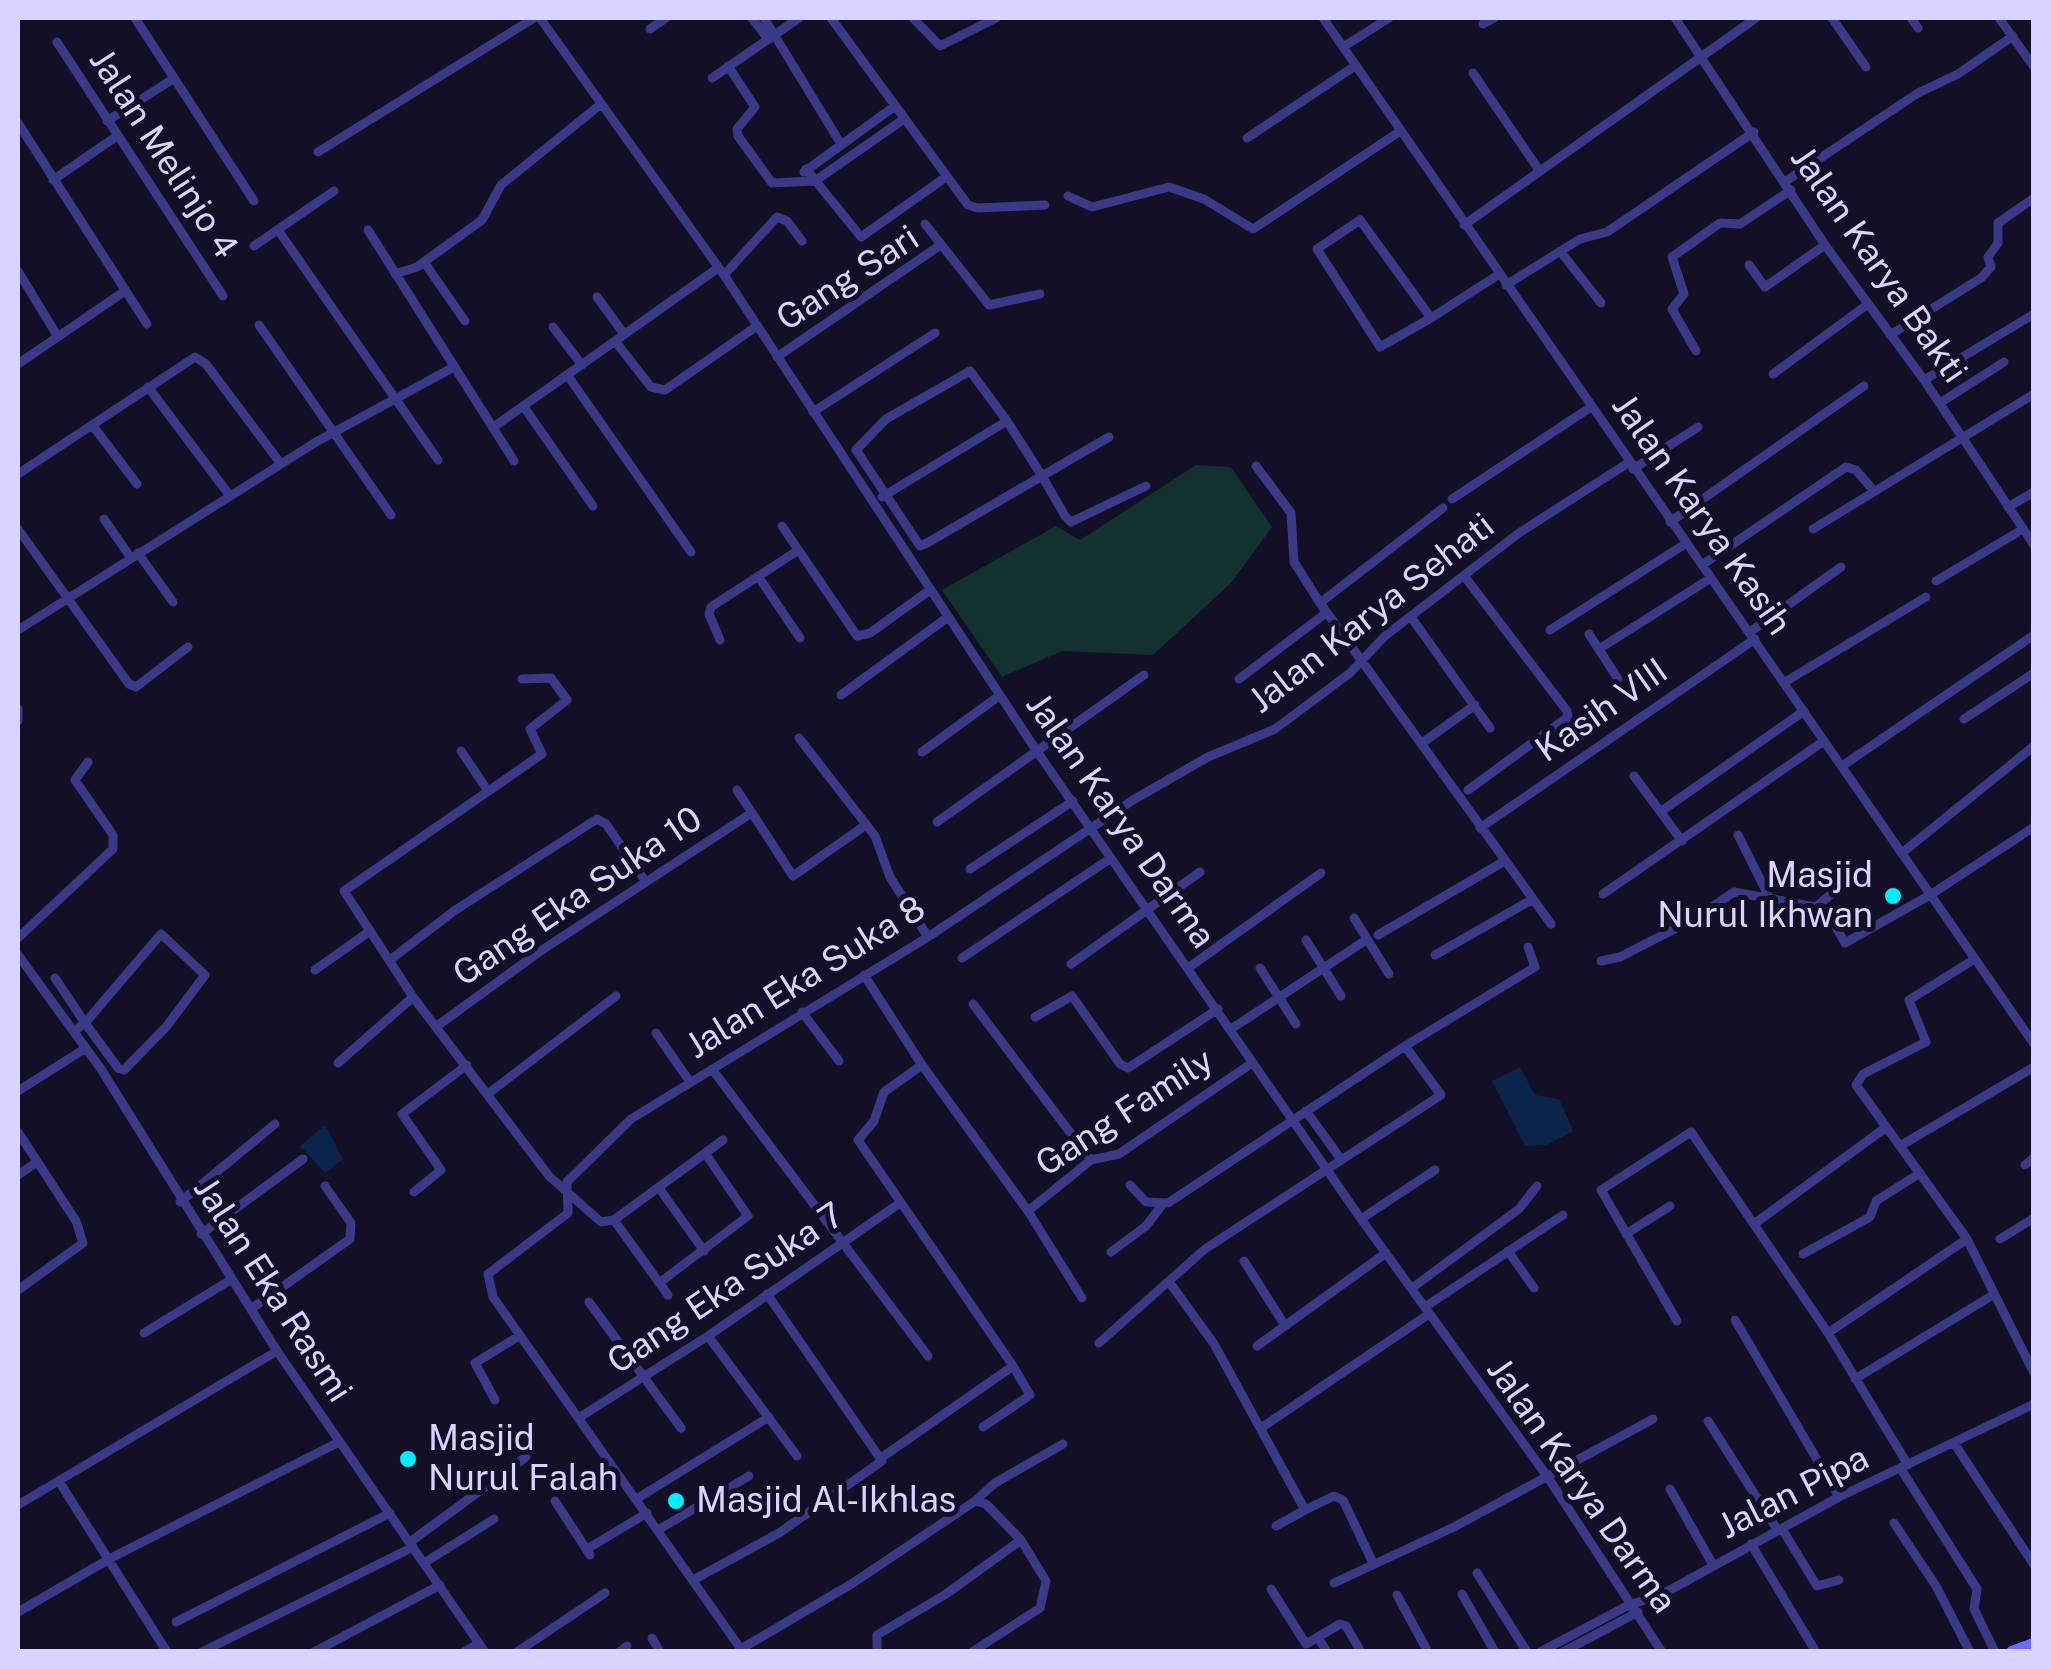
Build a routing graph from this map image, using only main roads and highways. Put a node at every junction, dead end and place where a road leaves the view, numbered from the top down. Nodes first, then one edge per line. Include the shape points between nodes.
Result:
1 (2034, 1644) edge
2 (2012, 1652) edge

1 - 2 main road

